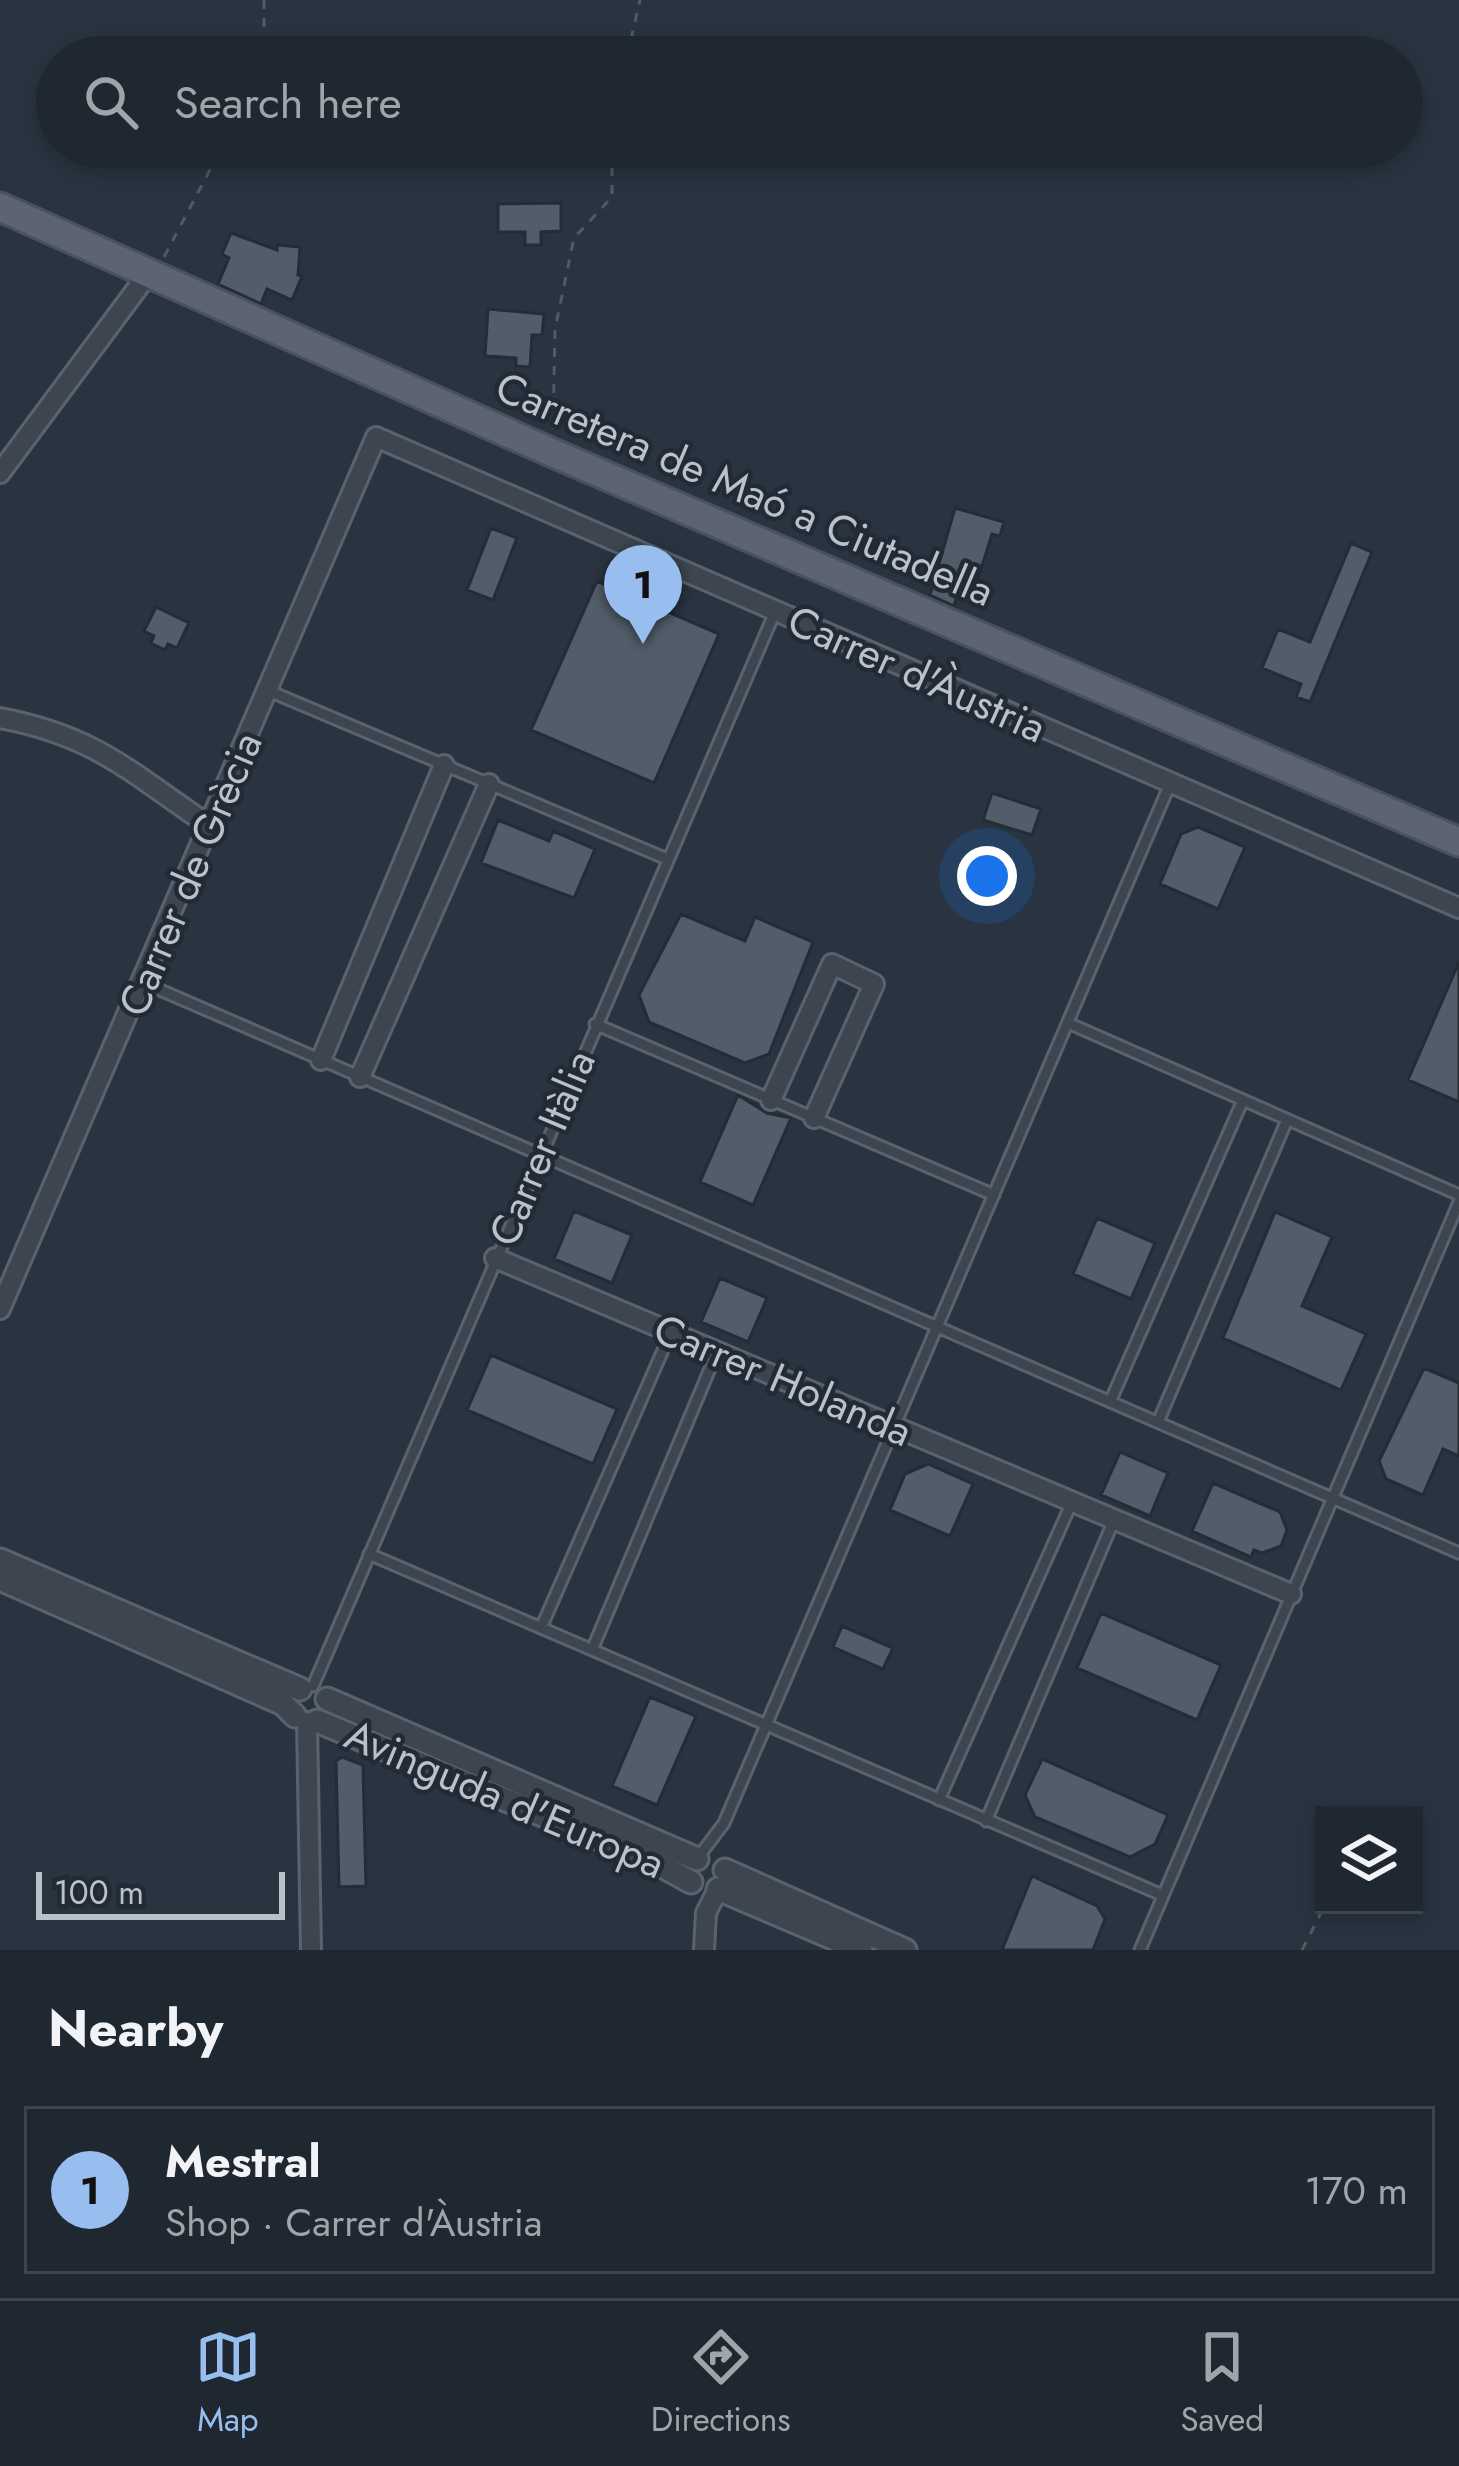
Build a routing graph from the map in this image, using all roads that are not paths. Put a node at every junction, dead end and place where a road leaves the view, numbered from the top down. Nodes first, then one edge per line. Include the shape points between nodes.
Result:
1 (0, 207) edge
2 (151, 275) junction
3 (376, 436) joint
4 (0, 473) edge
5 (775, 612) junction
6 (269, 690) junction
7 (0, 718) edge
8 (445, 765) junction
9 (489, 784) junction
10 (1170, 784) junction
11 (210, 826) junction
12 (1459, 842) edge
13 (668, 859) junction
14 (1459, 908) edge
15 (144, 983) junction
16 (1068, 1023) junction
17 (596, 1024) junction
18 (321, 1060) junction
19 (360, 1077) junction
20 (771, 1100) junction
21 (1243, 1100) junction
22 (814, 1118) junction
23 (1288, 1120) junction
24 (539, 1154) junction
25 (994, 1196) junction
26 (1459, 1199) edge
27 (495, 1258) junction
28 (0, 1309) edge
29 (938, 1327) junction
30 (670, 1332) junction
31 (716, 1352) junction
32 (1110, 1402) junction
33 (1158, 1423) junction
34 (895, 1427) junction
35 (1332, 1498) junction
36 (1072, 1502) junction
37 (1114, 1520) junction
38 (1459, 1553) edge
39 (369, 1554) junction
40 (0, 1560) edge
41 (0, 1580) edge
42 (1291, 1594) junction
43 (541, 1628) junction
44 (592, 1650) junction
45 (313, 1691) junction
46 (306, 1719) junction
47 (765, 1726) junction
48 (939, 1801) junction
49 (986, 1821) junction
50 (697, 1859) junction
51 (722, 1880) junction
52 (691, 1882) junction
53 (1162, 1895) junction
54 (310, 1950) edge
55 (704, 1950) edge
56 (861, 1950) edge
57 (905, 1950) edge
58 (1140, 1950) edge

1 - 2 main road, Carretera de Maó a Ciutadella
2 - 4 street
2 - 12 main road, Carretera de Maó a Ciutadella
3 - 5 street, Carrer d'Àustria
3 - 6 street, Carrer de Grècia
5 - 10 street, Carrer d'Àustria
5 - 13 lane, Carrer Itàlia
6 - 8 lane
6 - 11 street, Carrer de Grècia
7 - 11 street via 52,728 112,754
8 - 9 lane
8 - 18 street
9 - 13 lane
9 - 19 street
10 - 14 street, Carrer d'Àustria
10 - 16 lane
11 - 15 street, Carrer de Grècia
13 - 17 lane, Carrer Itàlia
15 - 18 lane
15 - 28 street, Carrer de Grècia
16 - 21 lane
16 - 25 lane
17 - 20 lane
17 - 24 lane, Carrer Itàlia
18 - 19 lane
19 - 24 lane
20 - 22 lane
20 - 22 street via 832,964 874,984
21 - 23 lane
21 - 32 lane
22 - 25 lane
23 - 26 lane
23 - 33 lane
24 - 27 lane, Carrer Itàlia
24 - 29 lane
25 - 29 lane
26 - 35 lane
27 - 30 street, Carrer Holanda
27 - 39 lane, Carrer Itàlia
29 - 32 lane
29 - 34 lane
30 - 31 street, Carrer Holanda
30 - 43 lane
31 - 34 street, Carrer Holanda
31 - 44 lane
32 - 33 lane
33 - 35 lane
34 - 36 street, Carrer Holanda
34 - 47 lane
35 - 38 lane
35 - 42 lane
36 - 37 street, Carrer Holanda
36 - 48 lane
37 - 42 street, Carrer Holanda
37 - 49 lane
39 - 43 lane
39 - 45 lane, Carrer Itàlia
40 - 45 street, Avinguda d'Europa
41 - 46 street, Avinguda d'Europa
42 - 53 lane
43 - 44 lane
44 - 47 lane
45 - 46 street, Avinguda d'Europa via 325,1714
45 - 46 street, Avinguda d'Europa via 291,1701
45 - 50 street, Avinguda d'Europa
46 - 52 street, Avinguda d'Europa
46 - 54 street
47 - 48 lane
47 - 50 lane via 724,1823
48 - 49 lane
49 - 53 lane
50 - 51 street, Avinguda d'Europa via 714,1857
50 - 52 street, Avinguda d'Europa
51 - 52 street, Avinguda d'Europa via 706,1893
51 - 55 street via 706,1912
51 - 56 street, Avinguda d'Europa
51 - 57 street, Avinguda d'Europa
53 - 58 lane

